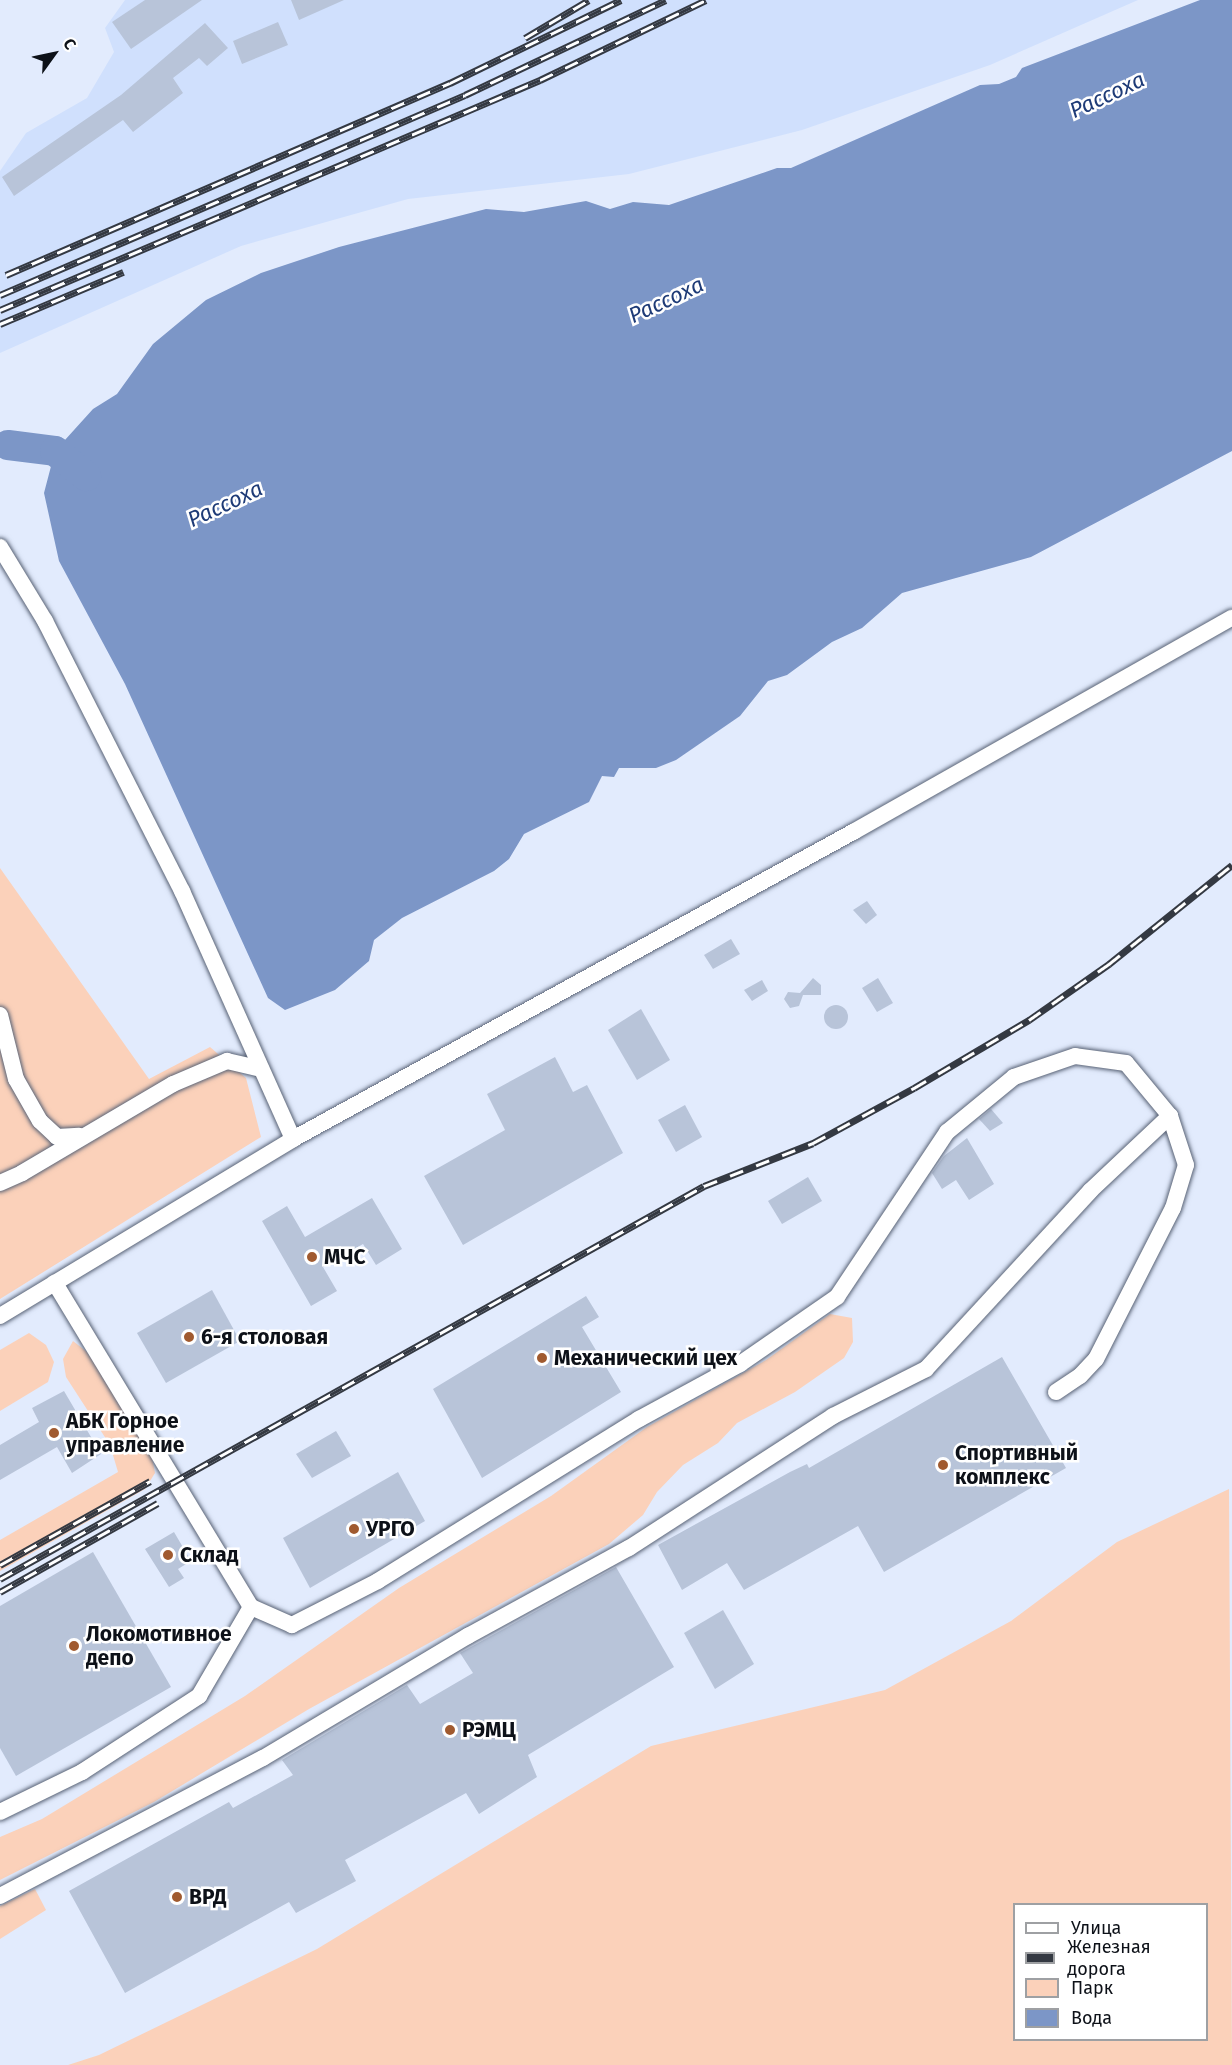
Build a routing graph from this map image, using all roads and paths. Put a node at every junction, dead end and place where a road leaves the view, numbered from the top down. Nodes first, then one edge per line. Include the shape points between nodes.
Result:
1 (0, 546) edge
2 (1232, 618) edge
3 (0, 1015) edge
4 (261, 1069) junction
5 (1170, 1116) junction
6 (80, 1136) junction
7 (293, 1139) junction
8 (0, 1183) edge
9 (55, 1283) junction
10 (0, 1316) edge
11 (1056, 1392) dead end
12 (251, 1607) junction
13 (0, 1812) edge
14 (0, 1896) edge

1 - 4 street via 45,621 182,891
2 - 7 street via 854,832
3 - 6 street via 16,1079 40,1121 57,1137
4 - 6 street via 227,1061 173,1084
4 - 7 street
5 - 11 street via 1186,1165 1173,1208 1096,1359
5 - 12 street via 1126,1063 1075,1056 1014,1077 947,1132 837,1298 740,1364 639,1419 378,1581 292,1625
5 - 14 street via 1090,1191 926,1369 833,1416 629,1548 468,1636 263,1758
6 - 8 street
7 - 9 street
9 - 10 street
9 - 12 street
12 - 13 street via 199,1696 82,1772

